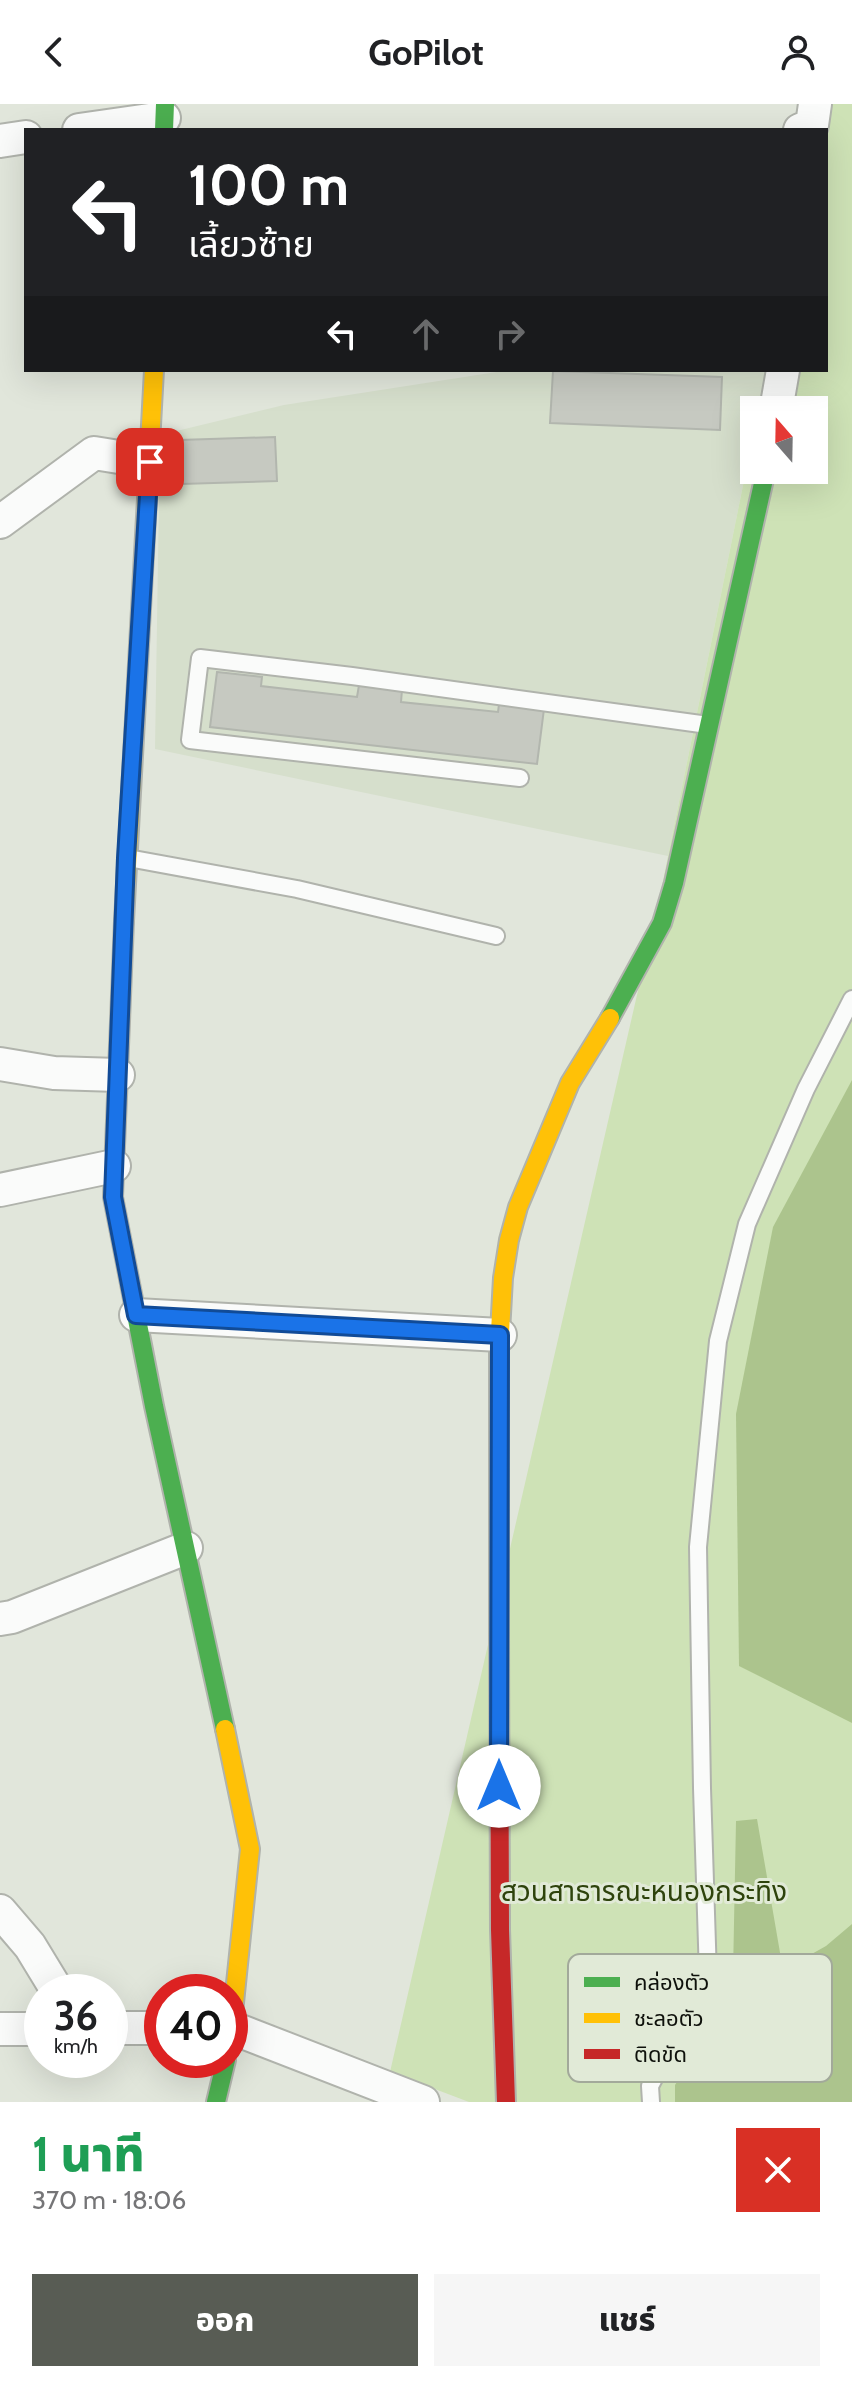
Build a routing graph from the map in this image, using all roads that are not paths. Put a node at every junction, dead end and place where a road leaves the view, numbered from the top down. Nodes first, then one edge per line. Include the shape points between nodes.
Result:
1 (164, 117) edge
2 (92, 128) edge
3 (24, 137) edge
4 (0, 141) edge
5 (154, 372) edge
6 (783, 372) edge
7 (778, 396) edge
8 (150, 462) junction
9 (763, 484) edge
10 (0, 522) edge
11 (710, 725) junction
12 (520, 778) dead end
13 (126, 858) junction
14 (496, 936) dead end
15 (852, 999) edge
16 (0, 1064) edge
17 (118, 1075) junction
18 (114, 1166) junction
19 (0, 1190) edge
20 (136, 1315) junction
21 (500, 1335) junction
22 (186, 1548) junction
23 (0, 1619) edge
24 (0, 1911) edge
25 (707, 1954) edge
26 (47, 1974) edge
27 (237, 1974) edge
28 (0, 2029) edge
29 (24, 2029) edge
30 (248, 2038) edge
31 (222, 2078) edge
32 (652, 2082) edge
33 (216, 2102) edge
34 (423, 2102) edge
35 (506, 2102) edge
36 (651, 2102) edge

1 - 2 street
3 - 4 street
5 - 8 street
6 - 7 street
8 - 10 street via 94,453
8 - 13 street
9 - 11 street
11 - 12 lane via 200,658 190,740
11 - 21 street via 662,923 570,1083 518,1207 503,1278
13 - 14 lane via 297,889
13 - 17 street
15 - 25 lane via 747,1224 718,1341 698,1547
16 - 17 street
17 - 18 street
18 - 19 street
18 - 20 street via 113,1197
20 - 21 street
20 - 22 street
21 - 35 street via 500,1915
22 - 23 street
22 - 27 street via 250,1849
24 - 26 street
28 - 29 street
30 - 34 street
31 - 33 street
32 - 36 lane

